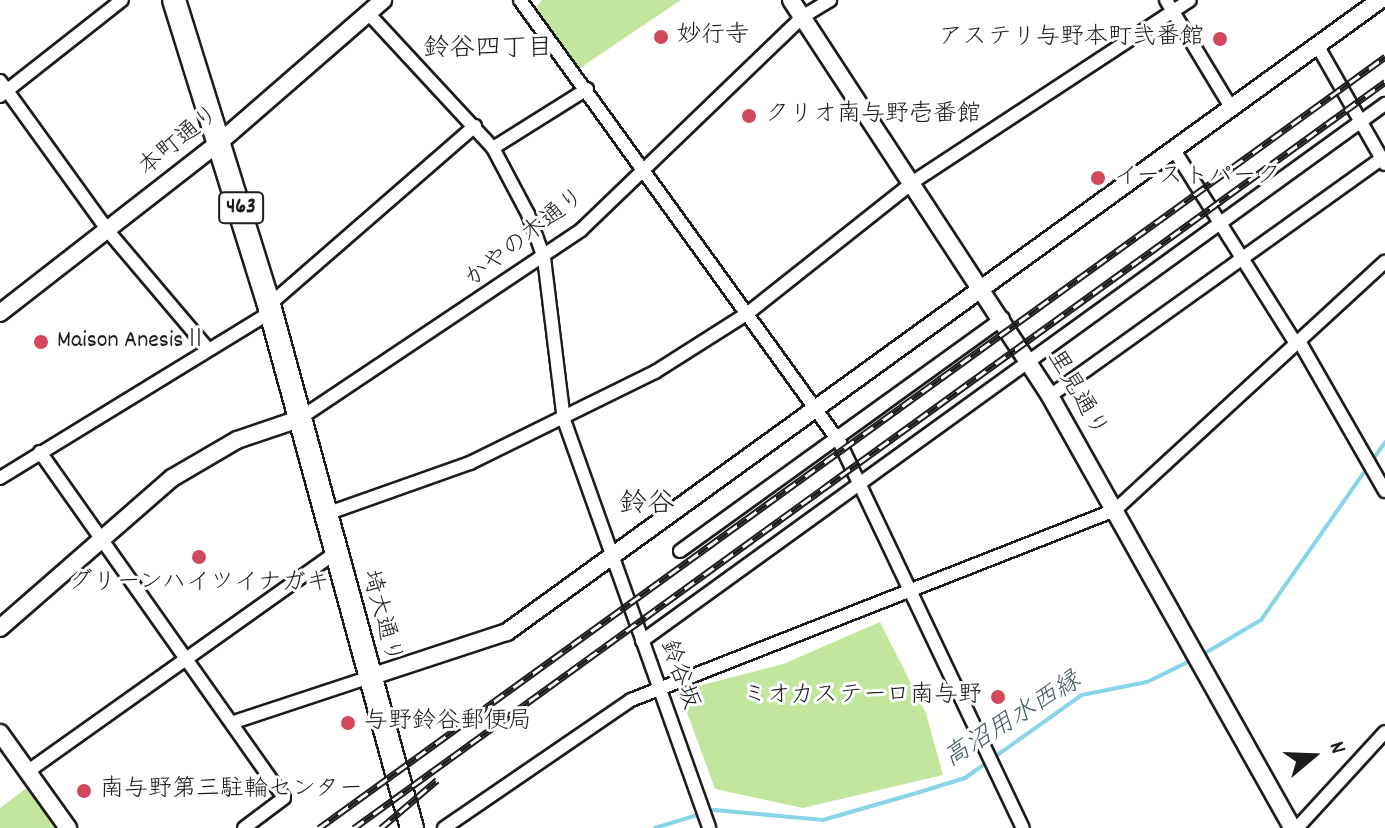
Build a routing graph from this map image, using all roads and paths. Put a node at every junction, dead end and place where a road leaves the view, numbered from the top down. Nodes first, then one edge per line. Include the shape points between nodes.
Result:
1 (122, 0) edge
2 (174, 0) edge
3 (383, 0) edge
4 (538, 0) edge
5 (791, 0) edge
6 (830, 0) edge
7 (1190, 0) edge
8 (1380, 0) edge
9 (524, 4) edge
10 (1169, 5) edge
11 (368, 13) junction
12 (802, 17) junction
13 (1317, 45) junction
14 (2, 89) edge
15 (587, 89) junction
16 (1385, 104) edge
17 (1232, 109) junction
18 (1361, 122) junction
19 (475, 126) junction
20 (221, 141) junction
21 (493, 148) junction
22 (1174, 150) junction
23 (1384, 161) edge
24 (645, 167) junction
25 (913, 182) junction
26 (1223, 222) junction
27 (108, 231) junction
28 (1243, 257) junction
29 (544, 258) junction
30 (1383, 270) edge
31 (985, 289) junction
32 (270, 308) junction
33 (0, 313) edge
34 (748, 313) junction
35 (1003, 318) junction
36 (1297, 343) junction
37 (208, 349) junction
38 (1030, 362) junction
39 (1050, 396) junction
40 (818, 410) junction
41 (299, 419) junction
42 (564, 420) junction
43 (837, 438) junction
44 (40, 452) junction
45 (0, 478) edge
46 (863, 483) junction
47 (1385, 491) edge
48 (1115, 510) junction
49 (326, 514) junction
50 (99, 535) junction
51 (680, 551) dead end
52 (336, 552) junction
53 (613, 557) junction
54 (913, 594) junction
55 (0, 628) edge
56 (642, 641) junction
57 (185, 657) junction
58 (370, 677) junction
59 (660, 689) junction
60 (234, 722) junction
61 (1385, 732) edge
62 (0, 733) edge
63 (27, 772) junction
64 (706, 822) edge
65 (68, 828) edge
66 (244, 828) edge
67 (412, 828) edge
68 (444, 828) edge
69 (1023, 828) edge
70 (1295, 828) edge

1 - 14 street
2 - 20 highway, 463
3 - 11 street, 本町通り
4 - 9 street
5 - 12 street, 里見通り
6 - 12 street, かやの木通り
7 - 10 street
8 - 13 street
9 - 15 street
10 - 17 street
10 - 25 street
11 - 19 street, 鈴谷坂
11 - 20 street, 本町通り
12 - 24 street, かやの木通り
12 - 25 street, 里見通り
13 - 17 street
13 - 18 street
14 - 27 street
15 - 21 street
15 - 24 street
16 - 18 street
17 - 22 street
18 - 23 street
18 - 26 street
19 - 21 street, 鈴谷坂
19 - 32 street
20 - 27 street, 本町通り
20 - 32 highway, 463
21 - 29 street, 鈴谷坂
22 - 26 street
22 - 31 street
23 - 28 street
24 - 29 street, かやの木通り
24 - 34 street
25 - 31 street, 里見通り
25 - 34 street
26 - 28 street
26 - 38 street
27 - 33 street, 本町通り
27 - 37 street
28 - 36 street
28 - 39 street
29 - 41 street, かやの木通り
29 - 42 street, 鈴谷坂
30 - 36 street
31 - 35 street, 里見通り
31 - 40 street
32 - 37 street
32 - 41 highway, 463
34 - 40 street
34 - 42 street
35 - 38 street, 里見通り
35 - 43 street
36 - 47 street
36 - 48 street
37 - 44 street
38 - 39 street, 里見通り
38 - 46 street
39 - 48 street, 里見通り
40 - 43 street
40 - 53 street
41 - 49 highway, 埼大通り / 463
41 - 50 street via 203,458
42 - 49 street
42 - 53 street, 鈴谷坂
43 - 46 street
43 - 51 street
44 - 45 street
44 - 50 street
46 - 54 street
46 - 56 street
48 - 54 street
48 - 70 street, 里見通り
49 - 52 highway, 埼大通り / 463
50 - 55 street
50 - 57 street
52 - 57 street
52 - 58 highway, 埼大通り / 463
53 - 56 street, 鈴谷坂
53 - 58 street via 507,632
54 - 59 street
54 - 69 street
56 - 59 street, 鈴谷坂
57 - 60 street
57 - 63 street
58 - 60 street
58 - 67 highway, 埼大通り / 463
59 - 64 street, 鈴谷坂
59 - 68 street via 631,700
60 - 66 street via 284,798
61 - 70 street
62 - 63 street
63 - 65 street

